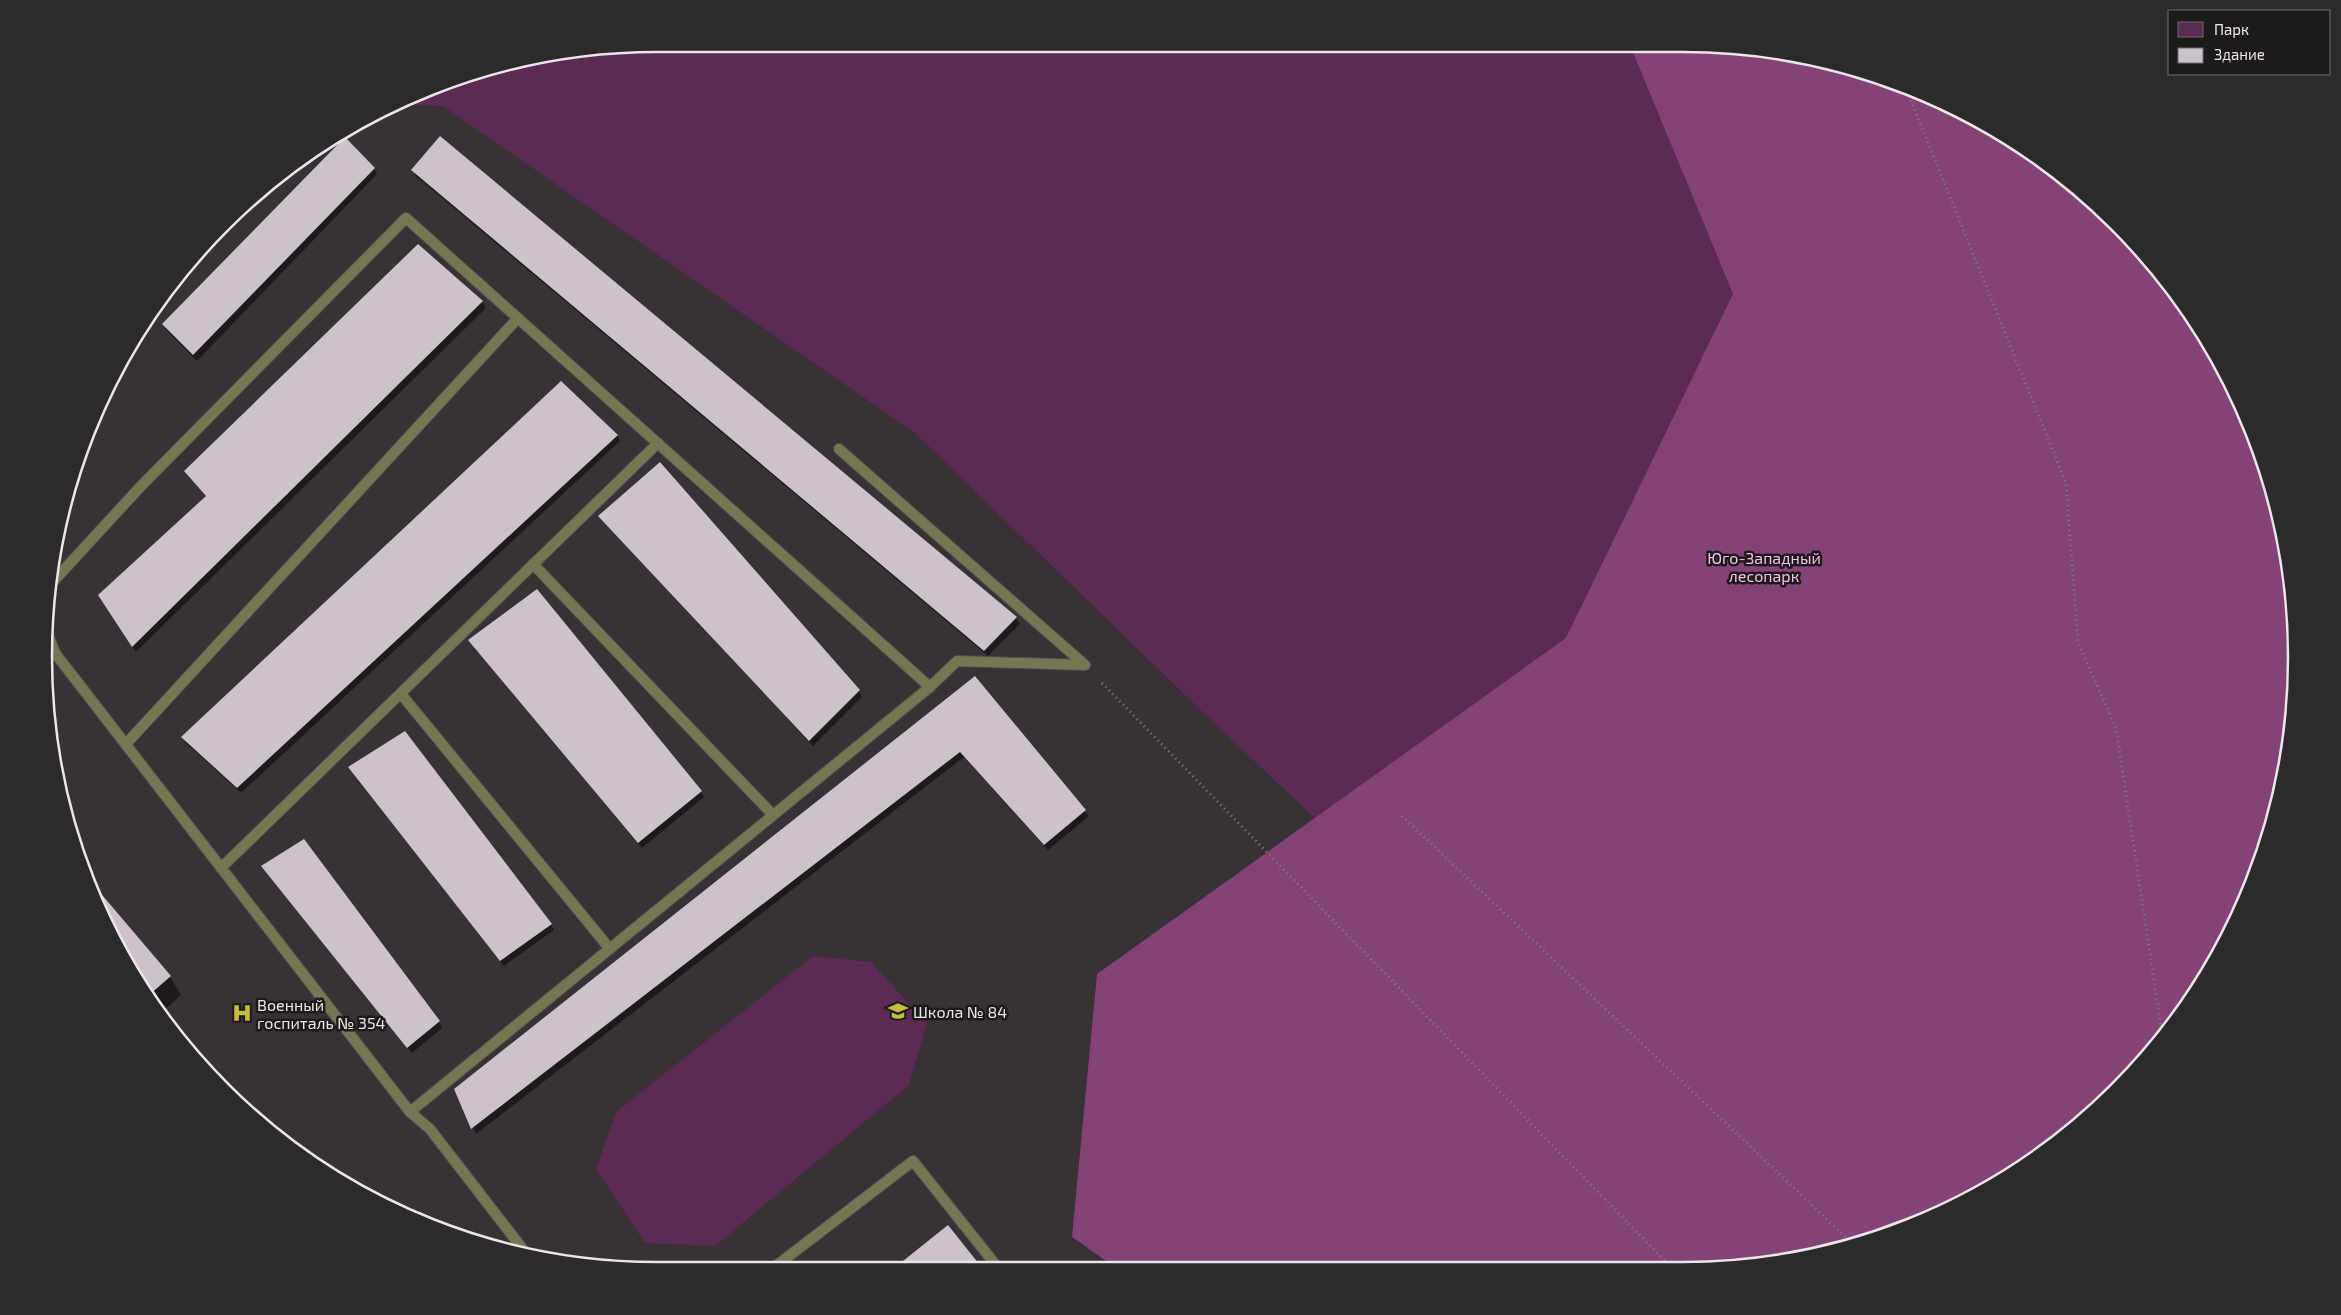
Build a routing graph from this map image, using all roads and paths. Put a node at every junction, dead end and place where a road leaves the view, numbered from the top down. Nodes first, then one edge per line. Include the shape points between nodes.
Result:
1 (1908, 96) edge
2 (518, 318) junction
3 (658, 443) junction
4 (840, 449) dead end
5 (533, 564) junction
6 (58, 576) edge
7 (53, 647) edge
8 (1085, 665) junction
9 (930, 687) junction
10 (401, 694) junction
11 (126, 744) junction
12 (773, 815) junction
13 (1402, 816) dead end
14 (221, 868) junction
15 (610, 949) junction
16 (2161, 1028) edge
17 (410, 1112) junction
18 (1848, 1239) edge
19 (521, 1247) edge
20 (781, 1262) edge
21 (993, 1262) edge
22 (1666, 1262) edge

1 - 16 path via 2066,483 2078,642 2116,728
2 - 3 lane
2 - 6 lane via 406,218 142,485
2 - 11 lane
3 - 5 lane
3 - 9 lane
4 - 8 lane
5 - 10 lane
5 - 12 lane
7 - 11 lane
8 - 9 lane via 957,661
8 - 22 path
9 - 12 lane
10 - 14 lane
10 - 15 lane
11 - 14 lane
12 - 15 lane
13 - 18 path
14 - 17 lane
15 - 17 lane
17 - 19 lane via 430,1129
20 - 21 lane via 912,1162

